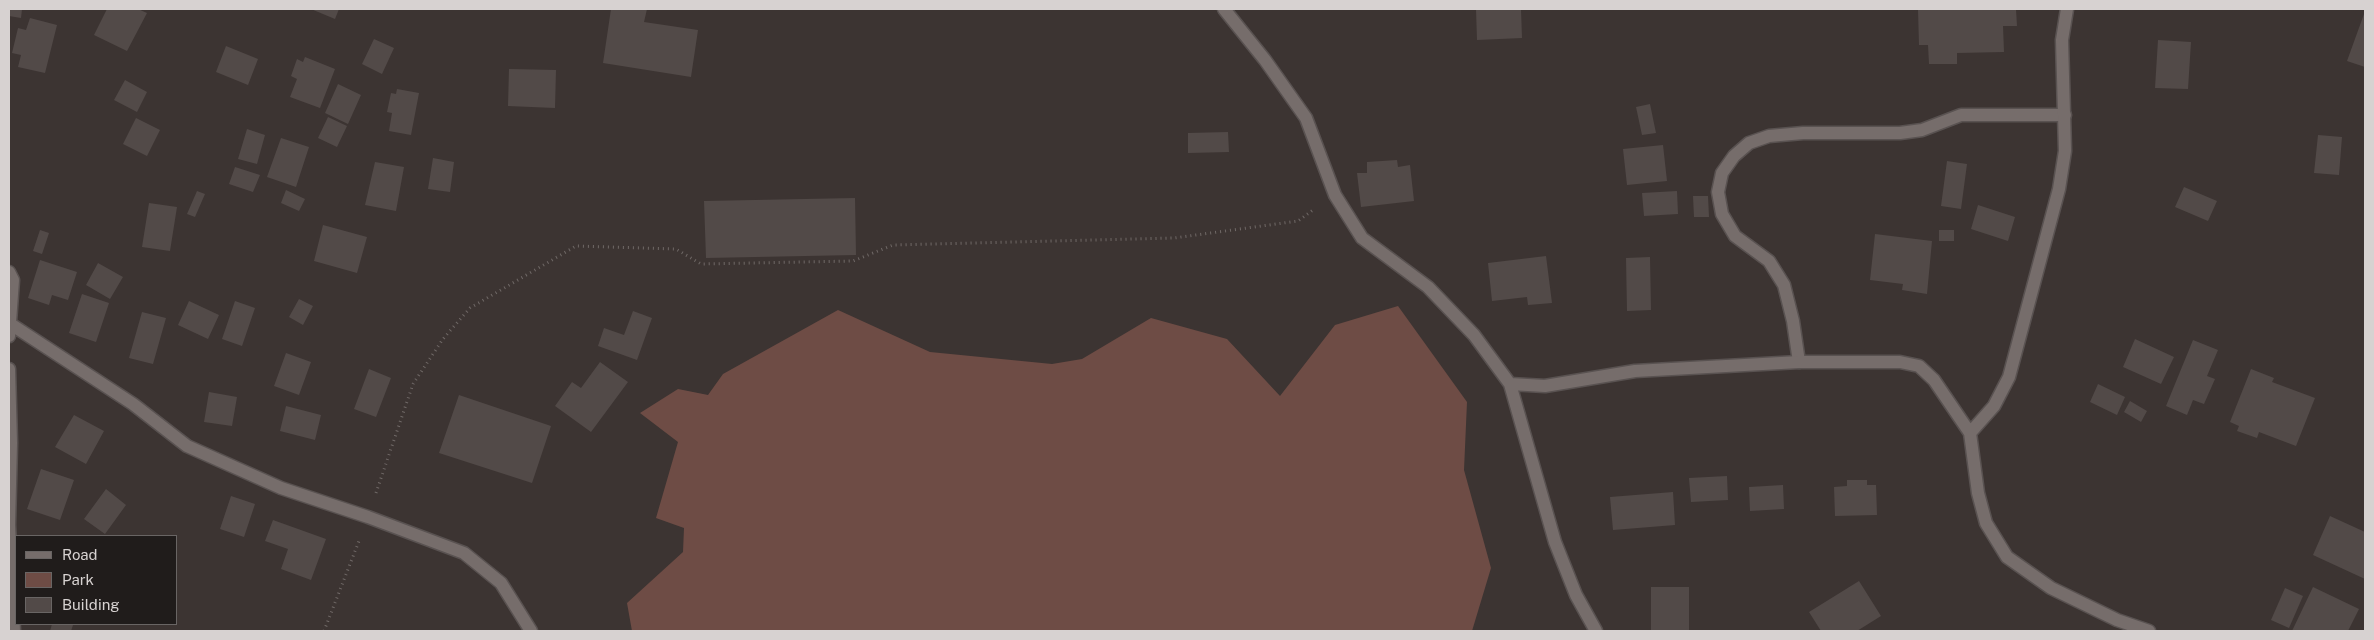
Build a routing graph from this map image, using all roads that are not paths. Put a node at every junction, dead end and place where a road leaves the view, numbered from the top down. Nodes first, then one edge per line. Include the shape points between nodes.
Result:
1 (1224, 9) edge
2 (2067, 9) edge
3 (2065, 115) junction
4 (9, 272) edge
5 (9, 323) edge
6 (9, 336) edge
7 (1799, 362) junction
8 (9, 369) edge
9 (1510, 384) junction
10 (1970, 433) junction
11 (2117, 620) junction
12 (14, 631) edge
13 (531, 631) edge
14 (1596, 631) edge
15 (2109, 631) edge
16 (2149, 631) edge

1 - 9 street via 1306,118 1335,195 1362,238 1428,287 1474,335
2 - 3 street via 2062,40
3 - 7 street via 1961,115 1922,130 1900,133 1769,136 1749,143 1734,156 1722,173 1718,192 1722,214 1735,236 1769,261 1784,284
3 - 10 street via 2065,151 2059,189 2009,377 1994,406
4 - 5 street via 13,280
5 - 6 street
5 - 13 street via 133,404 188,446 281,488 464,553 501,583
7 - 9 street via 1635,371 1545,386
7 - 10 street via 1900,362 1919,366 1934,380
8 - 12 street via 9,525
9 - 14 street via 1555,542 1576,595
10 - 11 street via 1978,493 1986,523 2007,557 2051,588
11 - 15 street
11 - 16 street

